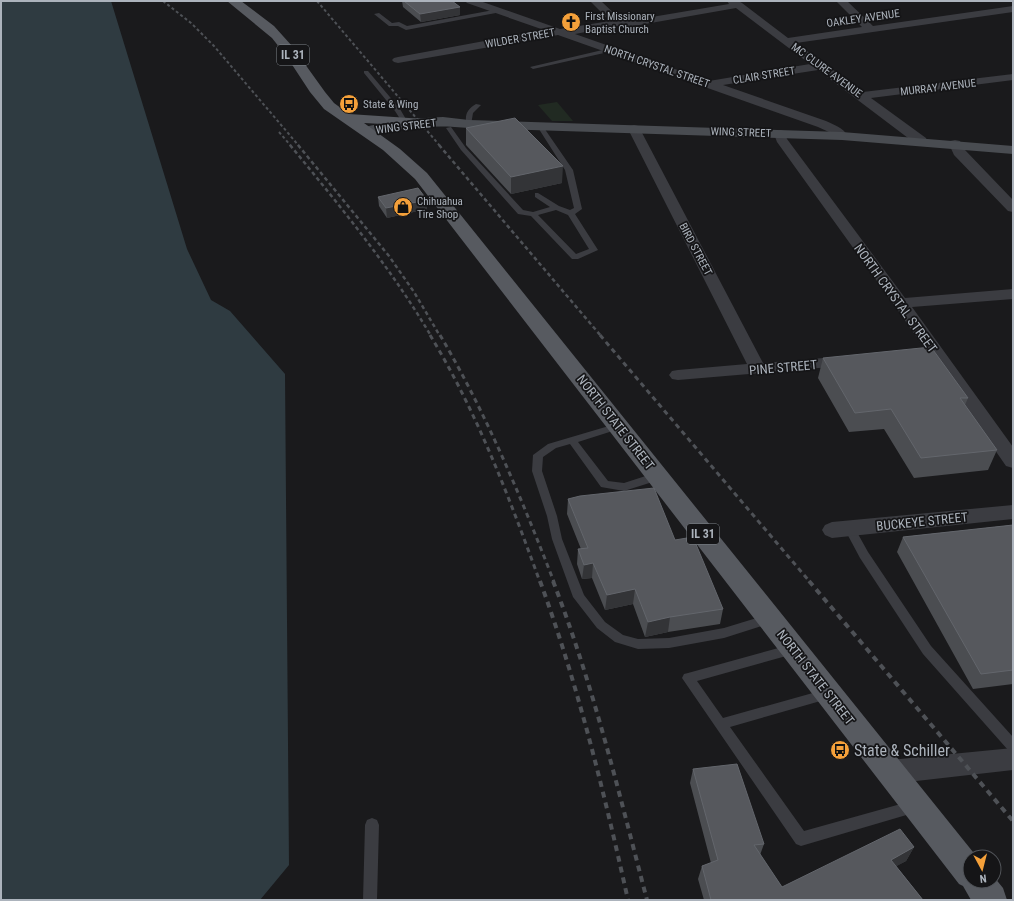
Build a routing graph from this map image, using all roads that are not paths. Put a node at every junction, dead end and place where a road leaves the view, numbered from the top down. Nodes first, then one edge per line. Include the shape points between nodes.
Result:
1 (233, 1) edge
2 (470, 1) edge
3 (595, 1) edge
4 (841, 1) edge
5 (735, 3) edge
6 (977, 4) dead end
7 (1013, 9) edge
8 (499, 11) junction
9 (988, 12) junction
10 (377, 14) dead end
11 (618, 23) junction
12 (870, 29) junction
13 (558, 31) junction
14 (787, 41) junction
15 (610, 50) junction
16 (398, 60) dead end
17 (820, 66) junction
18 (533, 67) dead end
19 (366, 72) dead end
20 (1013, 77) edge
21 (709, 84) junction
22 (863, 96) junction
23 (478, 105) dead end
24 (344, 117) junction
25 (404, 122) junction
26 (469, 124) junction
27 (422, 125) junction
28 (540, 126) junction
29 (450, 128) junction
30 (634, 129) junction
31 (369, 133) junction
32 (780, 134) junction
33 (842, 136) junction
34 (921, 141) junction
35 (955, 144) junction
36 (1013, 150) edge
37 (408, 162) junction
38 (538, 195) dead end
39 (556, 208) junction
40 (1013, 208) edge
41 (571, 213) junction
42 (533, 214) junction
43 (1013, 294) edge
44 (901, 303) junction
45 (866, 360) edge
46 (758, 369) junction
47 (678, 375) dead end
48 (619, 426) junction
49 (572, 440) junction
50 (1013, 461) edge
51 (658, 476) junction
52 (1013, 512) edge
53 (841, 529) joint
54 (770, 619) junction
55 (794, 649) junction
56 (829, 694) junction
57 (721, 724) junction
58 (1013, 746) edge
59 (1013, 759) edge
60 (890, 772) junction
61 (917, 805) junction
62 (372, 825) dead end
63 (962, 863) edge
64 (983, 889) edge
65 (370, 900) edge
66 (992, 900) edge

1 - 24 main road, NORTH STATE STREET / IL 31 via 278,36 324,101
2 - 8 street, NORTH CRYSTAL STREET
3 - 11 street
4 - 12 street
5 - 11 street, WILDER STREET via 631,23
5 - 14 street, MC CLURE AVENUE
6 - 9 street
7 - 9 street, OAKLEY AVENUE
8 - 10 lane via 406,28 399,24 391,25
8 - 13 street, NORTH CRYSTAL STREET
9 - 12 street, OAKLEY AVENUE
11 - 13 street, WILDER STREET via 574,31
12 - 14 street, OAKLEY AVENUE
13 - 15 street, NORTH CRYSTAL STREET
13 - 16 street, WILDER STREET
14 - 17 street, MC CLURE AVENUE
15 - 18 lane
15 - 21 street, NORTH CRYSTAL STREET
17 - 21 street, CLAIR STREET
17 - 22 street, MC CLURE AVENUE
19 - 25 lane via 398,110
20 - 22 street, MURRAY AVENUE
21 - 33 street, NORTH CRYSTAL STREET via 822,124
22 - 34 street, MC CLURE AVENUE
23 - 26 lane via 468,113
24 - 25 main road
24 - 31 main road, NORTH STATE STREET / IL 31
25 - 27 main road
26 - 27 street, WING STREET via 458,122
26 - 28 street, WING STREET
26 - 29 street, WING STREET
27 - 29 street, WING STREET
27 - 31 street, WING STREET
27 - 37 main road via 404,139
28 - 30 street, WING STREET
28 - 41 lane via 569,170 578,209
29 - 42 lane via 463,149 506,197 521,212
30 - 32 street, WING STREET
30 - 46 street, BIRD STREET
31 - 37 main road, NORTH STATE STREET / IL 31
32 - 33 street, WING STREET
32 - 44 street, NORTH CRYSTAL STREET via 830,209
33 - 34 street, WING STREET
34 - 35 street, WING STREET
35 - 36 street, WING STREET
35 - 40 street via 959,152
37 - 48 main road, NORTH STATE STREET / IL 31 via 437,195
38 - 39 lane
39 - 41 lane
39 - 42 lane
41 - 42 lane via 594,250 575,257
43 - 44 street
44 - 50 street, NORTH CRYSTAL STREET via 928,354
45 - 46 street, PINE STREET
46 - 47 street, PINE STREET
48 - 49 lane
48 - 51 main road, NORTH STATE STREET / IL 31
49 - 51 lane via 605,484 624,487
49 - 54 lane via 552,446 538,455 537,471 557,539 579,597 601,625 619,639 638,644 669,643 724,633
51 - 54 main road, NORTH STATE STREET / IL 31
52 - 53 street, BUCKEYE STREET
53 - 58 lane via 864,555 927,650
54 - 55 main road, NORTH STATE STREET / IL 31
55 - 56 main road, NORTH STATE STREET / IL 31
55 - 57 lane via 688,678
56 - 57 lane
56 - 60 main road, NORTH STATE STREET / IL 31
57 - 61 lane via 801,839
59 - 60 street
60 - 61 main road, NORTH STATE STREET / IL 31
61 - 63 main road, NORTH STATE STREET / IL 31
62 - 65 lane
64 - 66 main road

